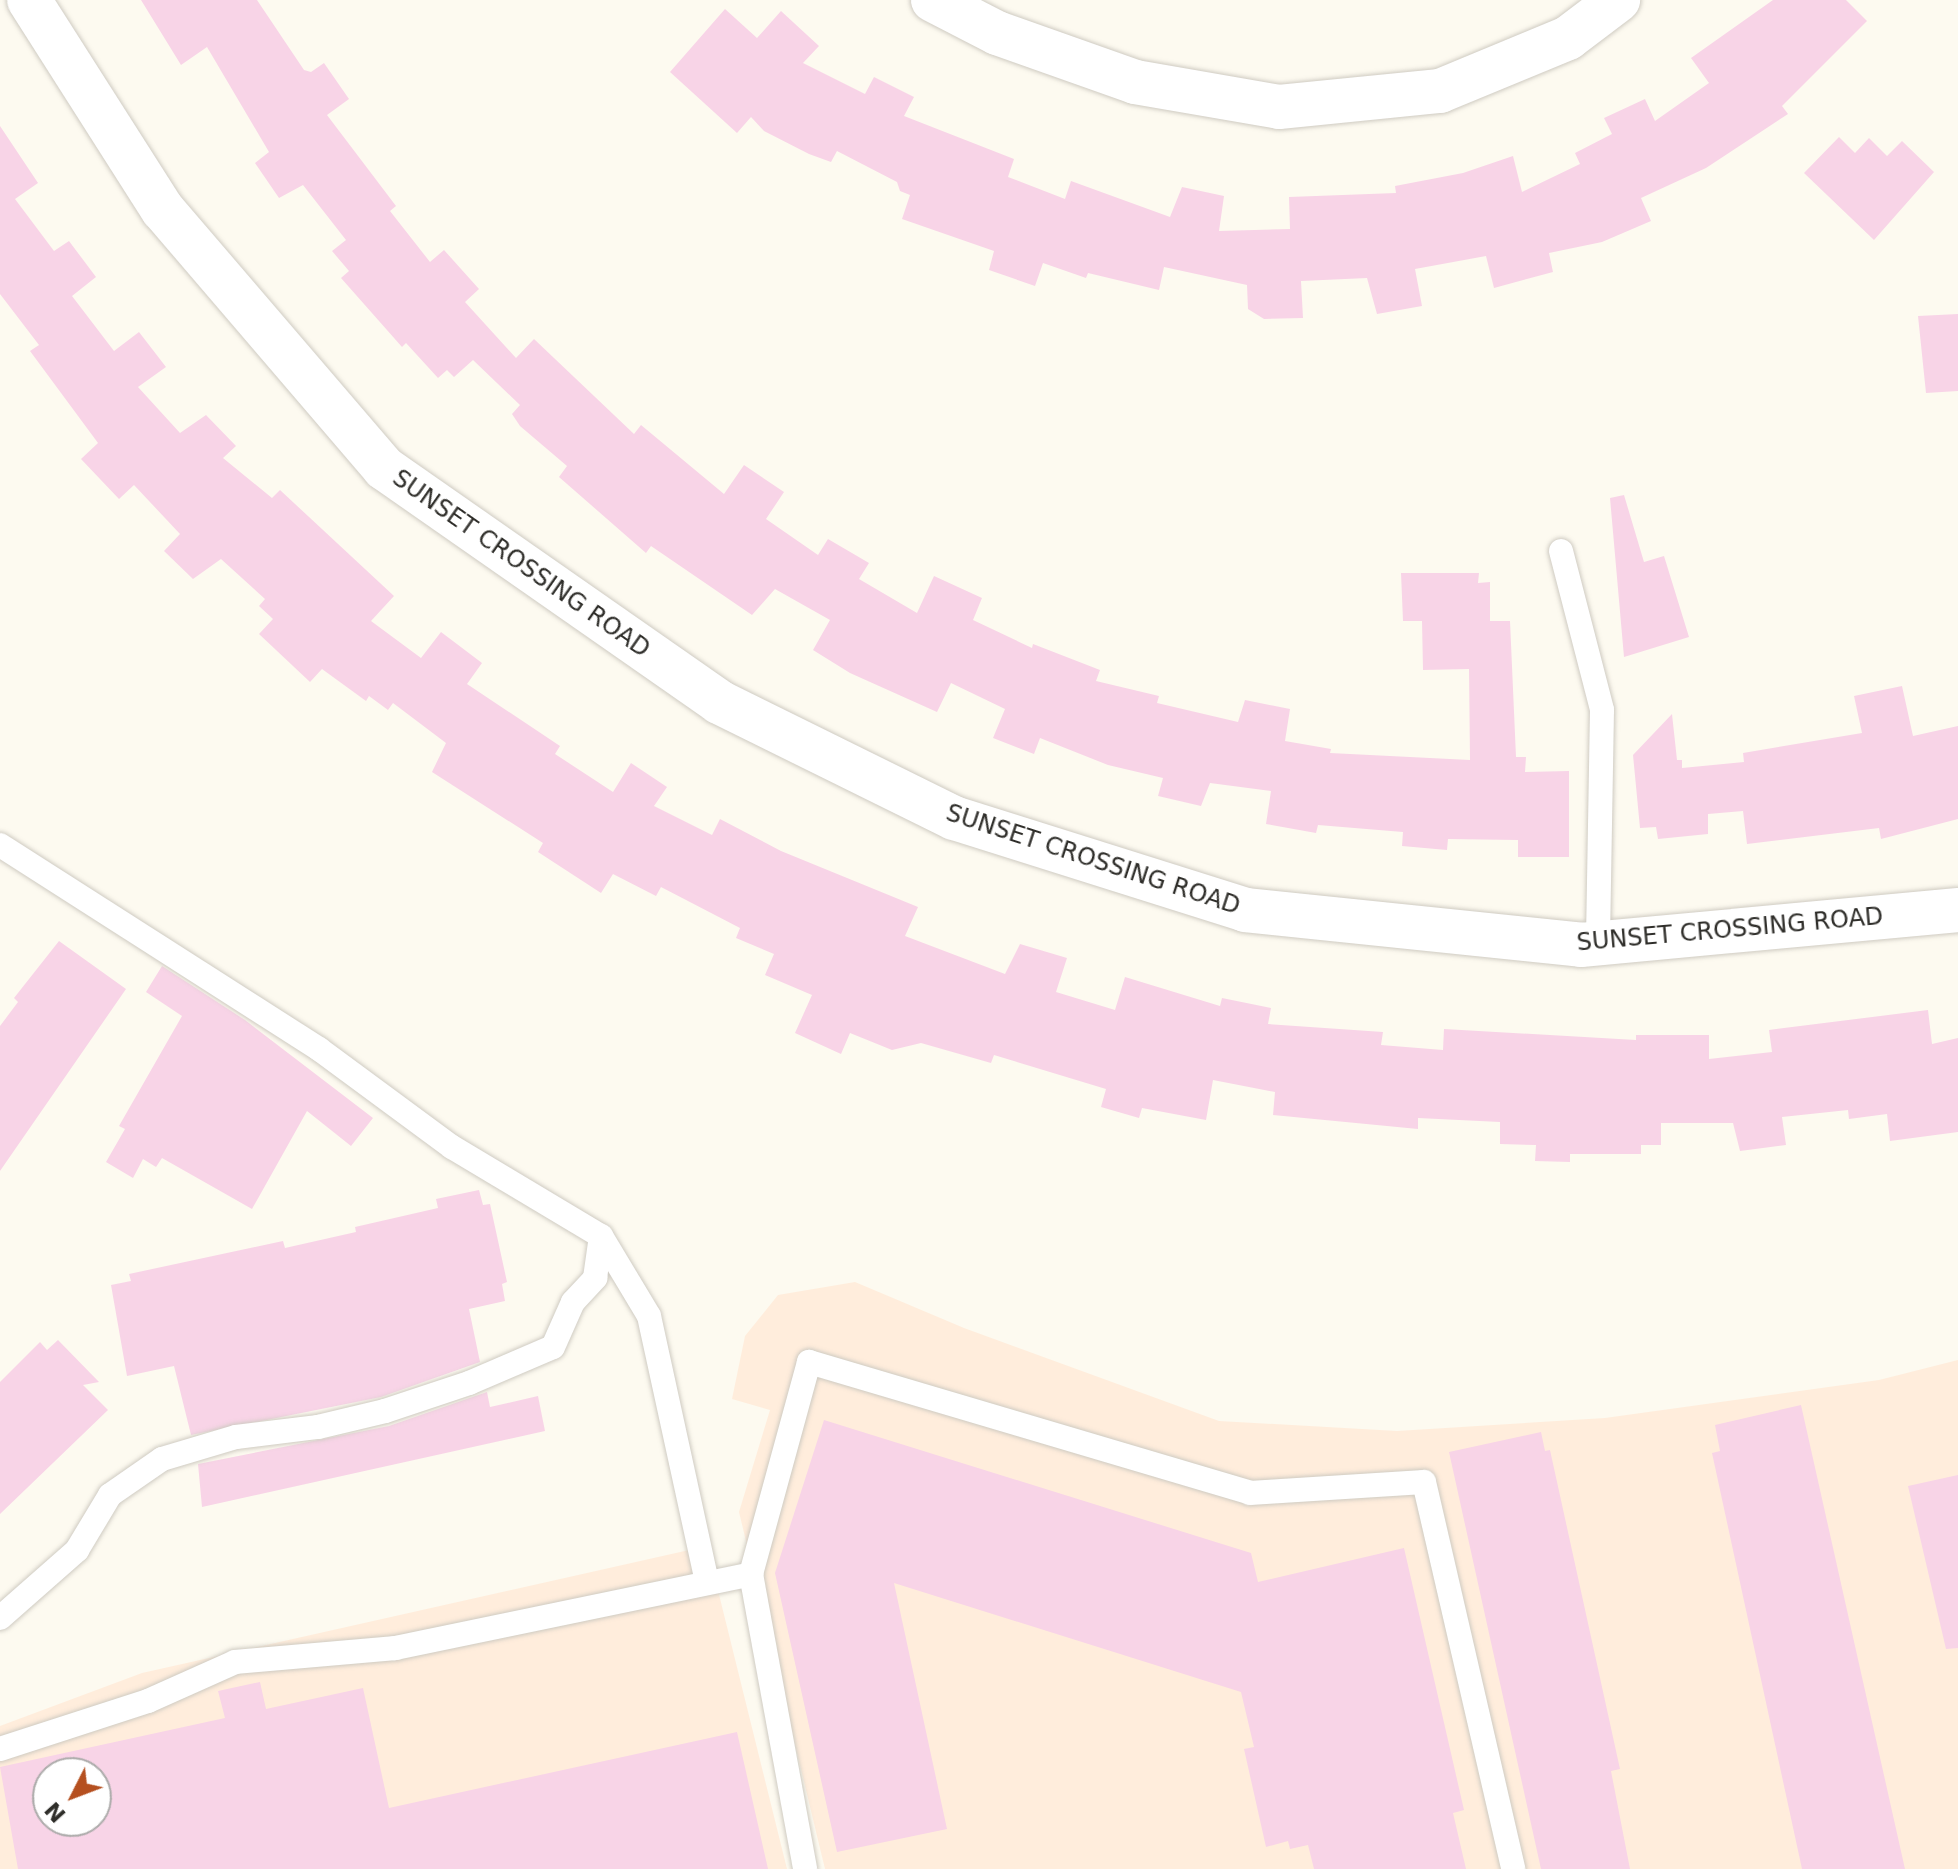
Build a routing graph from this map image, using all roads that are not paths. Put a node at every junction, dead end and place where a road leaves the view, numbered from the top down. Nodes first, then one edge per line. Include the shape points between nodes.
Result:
1 (29, 0) edge
2 (933, 0) edge
3 (1618, 0) edge
4 (1561, 551) dead end
5 (0, 845) edge
6 (1958, 910) edge
7 (1598, 943) junction
8 (601, 1236) junction
9 (751, 1574) junction
10 (707, 1583) junction
11 (0, 1618) edge
12 (0, 1749) edge
13 (805, 1869) edge
14 (1513, 1869) edge

1 - 7 street, SUNSET CROSSING ROAD via 163,210 384,468 719,702 954,818 1245,910
2 - 3 street via 997,33 1135,82 1279,107 1440,91 1568,38
4 - 7 lane via 1602,710
5 - 8 lane via 319,1049 452,1147
6 - 7 street, SUNSET CROSSING ROAD
8 - 10 lane via 649,1316
8 - 11 lane via 595,1278 573,1302 553,1347 385,1411 318,1427 236,1437 162,1459 110,1495 77,1550
9 - 10 lane
9 - 13 lane
9 - 14 lane via 809,1362 1250,1493 1424,1482
10 - 12 lane via 395,1648 235,1662 148,1701

